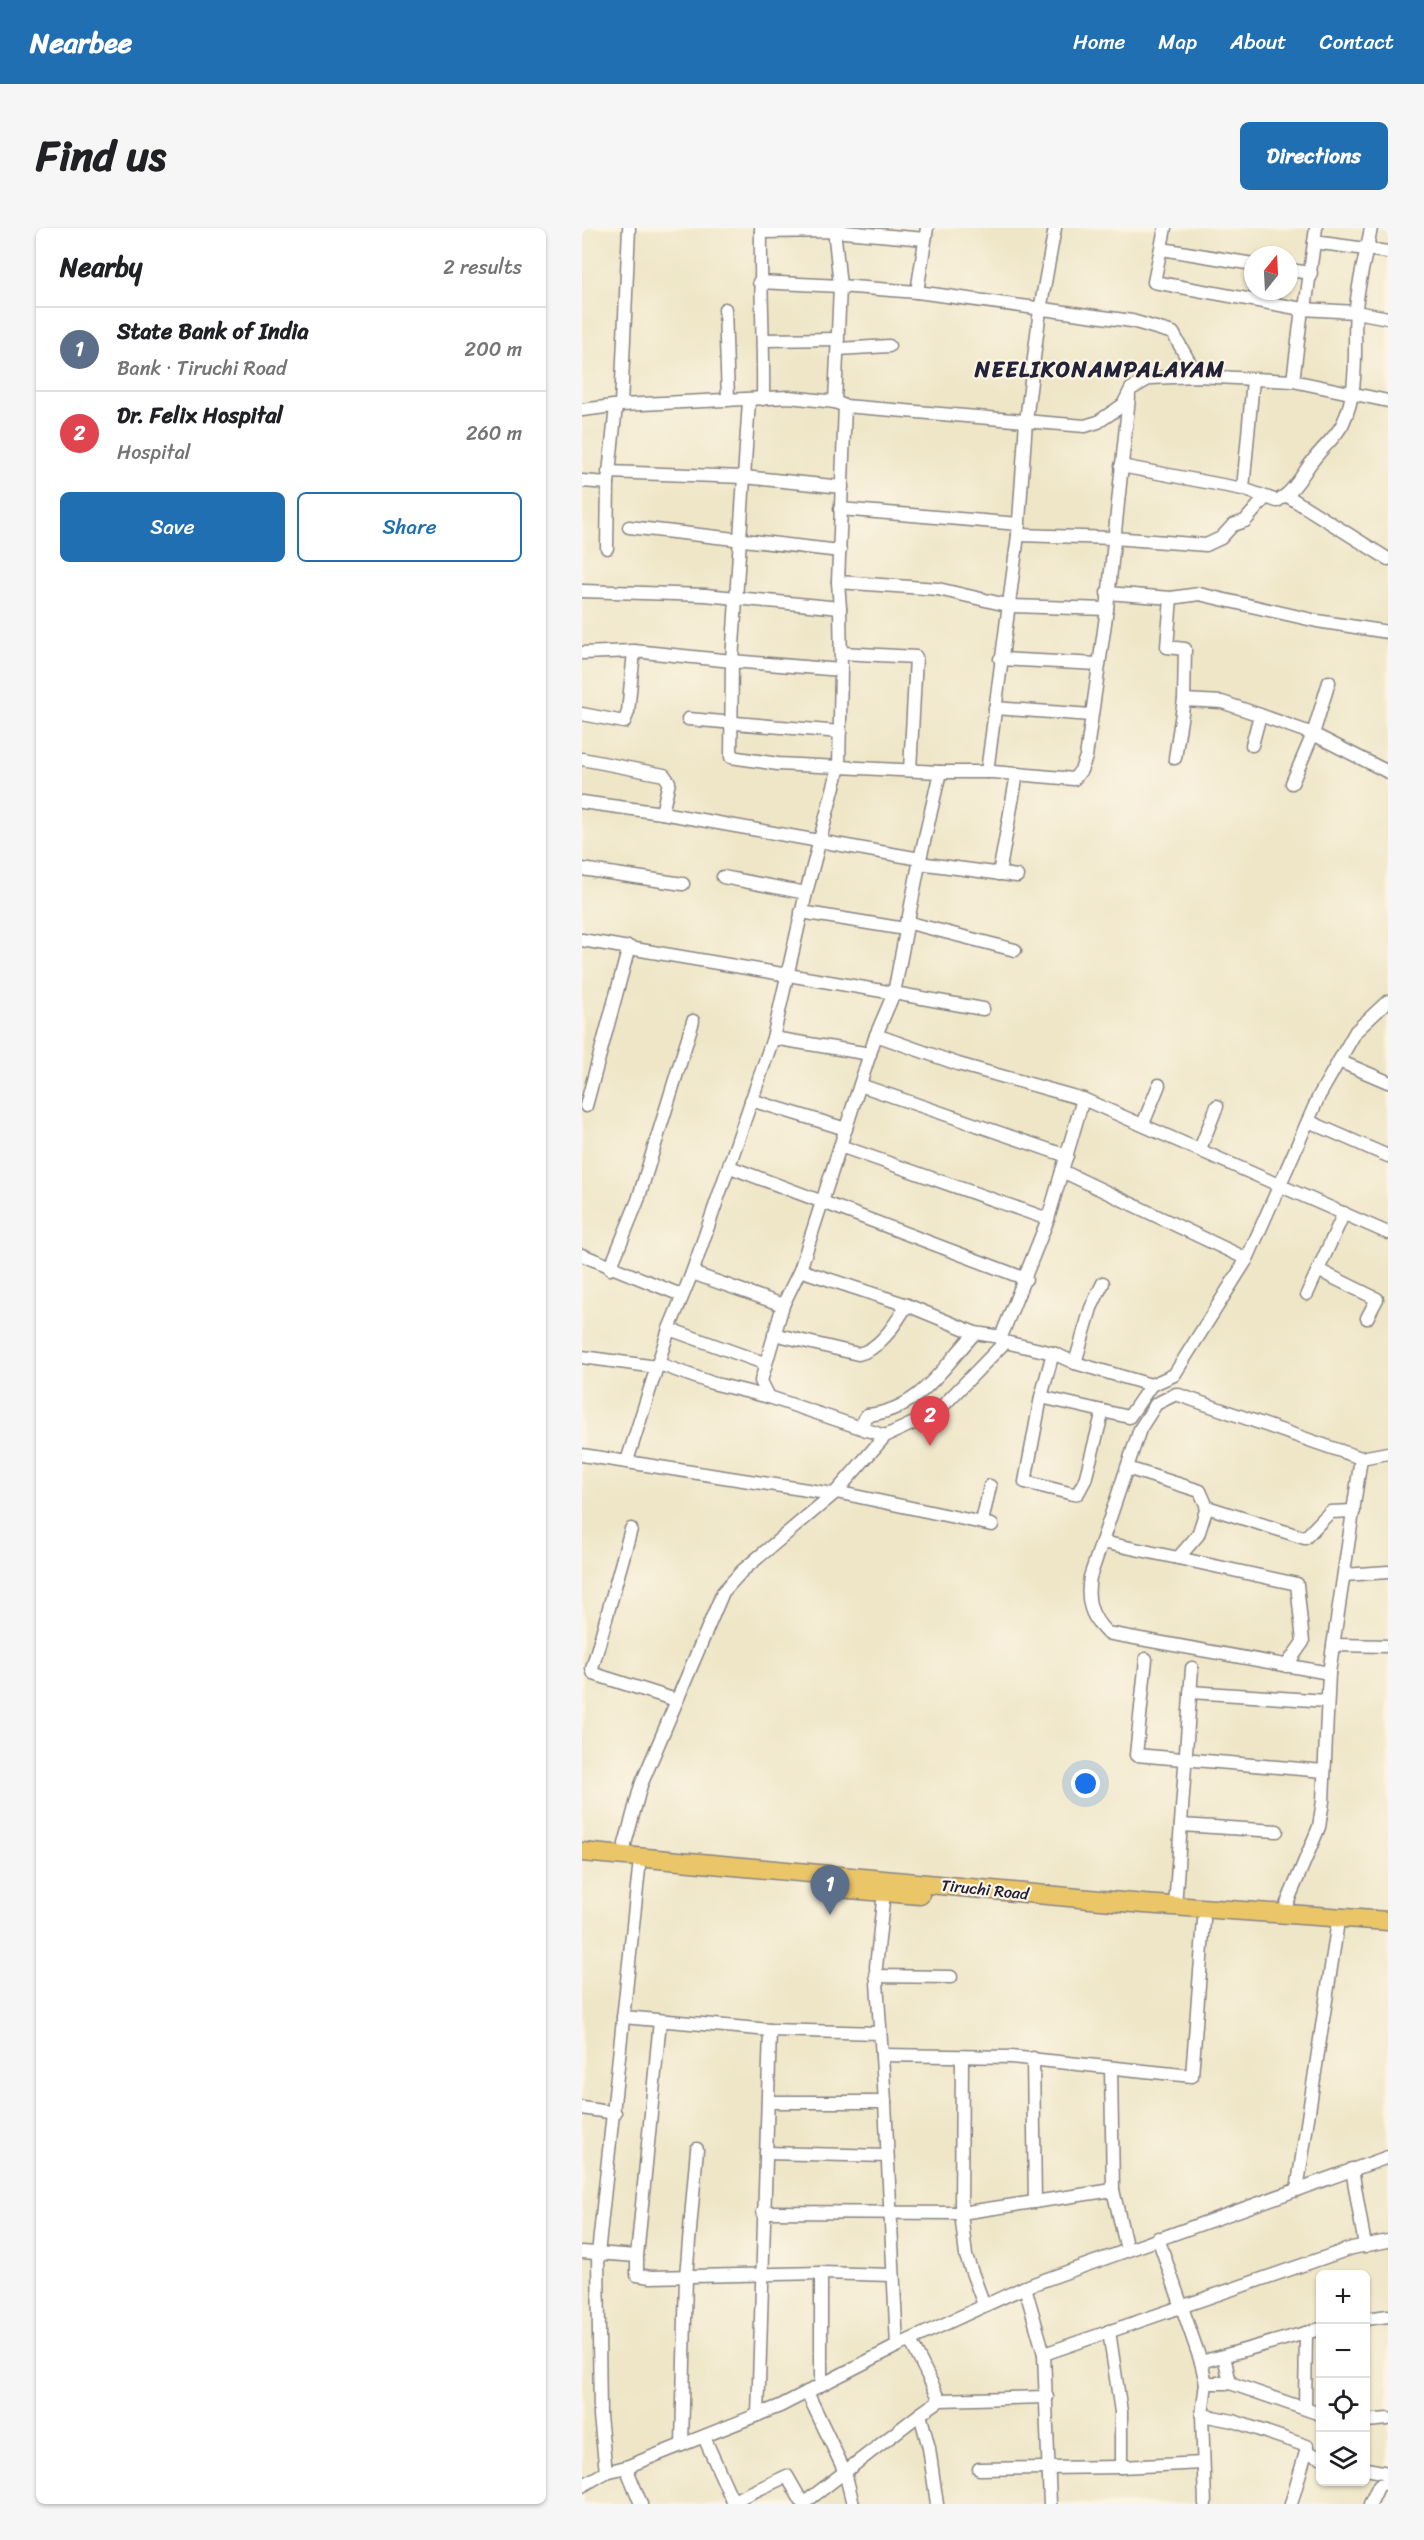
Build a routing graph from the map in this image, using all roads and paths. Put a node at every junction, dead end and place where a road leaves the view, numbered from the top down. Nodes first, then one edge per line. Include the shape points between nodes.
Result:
1 (630, 228) edge
2 (1055, 228) edge
3 (1165, 228) edge
4 (1316, 228) edge
5 (1371, 228) edge
6 (761, 230) edge
7 (834, 230) edge
8 (926, 234) edge
9 (1314, 242) junction
10 (1162, 249) junction
11 (1367, 249) junction
12 (1388, 252) edge
13 (1244, 263) edge
14 (1298, 271) edge
15 (1311, 273) junction
16 (759, 282) junction
17 (840, 286) junction
18 (917, 292) junction
19 (725, 309) dead end
20 (1303, 309) junction
21 (1040, 310) junction
22 (1356, 312) junction
23 (1388, 318) edge
24 (764, 340) junction
25 (838, 344) junction
26 (888, 346) dead end
27 (1197, 376) junction
28 (1253, 380) junction
29 (1293, 381) junction
30 (1352, 392) junction
31 (1129, 393) junction
32 (763, 399) junction
33 (728, 400) junction
34 (749, 401) junction
35 (1388, 401) edge
36 (840, 404) junction
37 (618, 405) junction
38 (582, 410) edge
39 (1026, 421) junction
40 (1121, 466) junction
41 (744, 477) junction
42 (608, 478) junction
43 (582, 481) edge
44 (842, 487) junction
45 (1243, 489) junction
46 (1286, 495) junction
47 (1265, 498) junction
48 (840, 509) junction
49 (629, 527) dead end
50 (1019, 530) junction
51 (1113, 538) junction
52 (740, 539) junction
53 (607, 548) dead end
54 (840, 551) junction
55 (1388, 559) edge
56 (838, 582) junction
57 (582, 591) edge
58 (1107, 593) junction
59 (1171, 598) junction
60 (736, 599) junction
61 (1011, 606) junction
62 (840, 608) junction
63 (1107, 609) junction
64 (1388, 632) edge
65 (634, 651) junction
66 (582, 653) edge
67 (841, 653) junction
68 (1000, 659) junction
69 (732, 662) junction
70 (1098, 664) junction
71 (841, 670) junction
72 (1329, 682) dead end
73 (1184, 700) junction
74 (995, 708) junction
75 (582, 714) edge
76 (1091, 715) junction
77 (1260, 715) junction
78 (688, 719) dead end
79 (730, 724) junction
80 (840, 732) junction
81 (1313, 734) junction
82 (1252, 745) dead end
83 (1175, 758) dead end
84 (582, 759) edge
85 (839, 767) junction
86 (910, 770) junction
87 (940, 772) junction
88 (987, 772) junction
89 (1388, 772) edge
90 (1017, 774) junction
91 (1292, 783) dead end
92 (582, 802) edge
93 (662, 813) junction
94 (820, 842) junction
95 (920, 861) junction
96 (582, 869) edge
97 (999, 874) junction
98 (1017, 876) dead end
99 (723, 877) dead end
100 (683, 884) dead end
101 (806, 893) junction
102 (801, 912) junction
103 (905, 926) junction
104 (582, 940) edge
105 (629, 946) junction
106 (1015, 950) dead end
107 (788, 974) junction
108 (894, 993) junction
109 (1388, 1001) edge
110 (983, 1009) dead end
111 (693, 1021) dead end
112 (876, 1035) junction
113 (773, 1038) junction
114 (870, 1054) junction
115 (1339, 1061) junction
116 (1388, 1082) edge
117 (860, 1085) junction
118 (1159, 1085) dead end
119 (1083, 1099) junction
120 (751, 1100) junction
121 (584, 1106) edge
122 (1217, 1106) dead end
123 (582, 1119) edge
124 (1308, 1121) junction
125 (1143, 1124) junction
126 (846, 1129) junction
127 (840, 1146) junction
128 (1200, 1149) junction
129 (1067, 1156) junction
130 (1388, 1156) edge
131 (730, 1167) junction
132 (1062, 1171) junction
133 (1280, 1184) junction
134 (822, 1202) junction
135 (1344, 1213) junction
136 (1048, 1219) junction
137 (1388, 1233) edge
138 (582, 1256) edge
139 (1246, 1259) junction
140 (610, 1269) junction
141 (800, 1270) junction
142 (1318, 1270) junction
143 (692, 1273) junction
144 (1026, 1279) junction
145 (1103, 1283) dead end
146 (1307, 1294) dead end
147 (681, 1295) junction
148 (783, 1305) junction
149 (907, 1305) junction
150 (1367, 1318) dead end
151 (669, 1329) junction
152 (975, 1333) junction
153 (774, 1334) junction
154 (1053, 1353) junction
155 (582, 1357) edge
156 (764, 1363) junction
157 (1075, 1363) junction
158 (658, 1365) junction
159 (1151, 1385) junction
160 (769, 1397) junction
161 (1041, 1397) junction
162 (1103, 1412) junction
163 (866, 1430) junction
164 (885, 1436) junction
165 (1388, 1453) edge
166 (582, 1455) edge
167 (1361, 1458) junction
168 (627, 1461) junction
169 (1127, 1468) junction
170 (990, 1486) dead end
171 (835, 1493) junction
172 (1207, 1507) junction
173 (1354, 1511) junction
174 (631, 1529) dead end
175 (1102, 1542) junction
176 (1178, 1558) junction
177 (1388, 1572) edge
178 (1344, 1575) junction
179 (1333, 1645) junction
180 (1388, 1646) edge
181 (1146, 1659) dead end
182 (1286, 1666) junction
183 (1192, 1668) dead end
184 (1329, 1673) junction
185 (1190, 1692) junction
186 (676, 1700) junction
187 (1327, 1701) junction
188 (1186, 1760) junction
189 (1324, 1771) junction
190 (1181, 1825) junction
191 (1277, 1831) dead end
192 (582, 1852) edge
193 (625, 1856) junction
194 (582, 1863) edge
195 (639, 1869) junction
196 (884, 1892) junction
197 (1175, 1907) junction
198 (1282, 1915) junction
199 (1204, 1920) junction
200 (1388, 1921) edge
201 (1337, 1928) junction
202 (1388, 1932) edge
203 (876, 1976) junction
204 (951, 1977) dead end
205 (623, 2017) junction
206 (660, 2021) junction
207 (770, 2030) junction
208 (879, 2033) junction
209 (882, 2055) junction
210 (962, 2057) junction
211 (1032, 2058) junction
212 (1111, 2069) junction
213 (768, 2102) junction
214 (885, 2102) junction
215 (582, 2108) edge
216 (615, 2113) junction
217 (697, 2149) dead end
218 (766, 2153) junction
219 (887, 2156) junction
220 (1388, 2157) edge
221 (1352, 2169) junction
222 (1113, 2190) junction
223 (1297, 2190) junction
224 (1035, 2202) junction
225 (763, 2212) junction
226 (890, 2212) junction
227 (961, 2213) junction
228 (1158, 2238) junction
229 (1388, 2241) edge
230 (1365, 2246) junction
231 (1127, 2250) junction
232 (582, 2252) edge
233 (598, 2254) junction
234 (638, 2256) junction
235 (821, 2273) junction
236 (762, 2275) junction
237 (892, 2275) junction
238 (686, 2276) junction
239 (1025, 2287) junction
240 (984, 2305) junction
241 (1182, 2305) junction
242 (1388, 2316) edge
243 (1370, 2318) edge
244 (1316, 2330) edge
245 (1109, 2331) junction
246 (1306, 2333) junction
247 (910, 2340) junction
248 (897, 2346) junction
249 (1044, 2354) junction
250 (1224, 2356) junction
251 (1201, 2362) junction
252 (1206, 2383) junction
253 (821, 2384) junction
254 (1230, 2384) junction
255 (807, 2392) junction
256 (1047, 2397) junction
257 (940, 2400) junction
258 (1305, 2408) junction
259 (1316, 2412) edge
260 (920, 2414) junction
261 (758, 2415) junction
262 (1202, 2415) junction
263 (1388, 2419) edge
264 (1370, 2421) edge
265 (704, 2437) junction
266 (682, 2445) junction
267 (1306, 2452) junction
268 (1316, 2456) edge
269 (1203, 2463) junction
270 (626, 2467) junction
271 (1049, 2467) junction
272 (1121, 2467) junction
273 (979, 2469) dead end
274 (1370, 2470) edge
275 (606, 2472) junction
276 (845, 2472) junction
277 (1388, 2473) edge
278 (1388, 2483) edge
279 (582, 2486) edge
280 (733, 2502) edge
281 (642, 2504) edge
282 (803, 2504) edge
283 (853, 2504) edge
284 (937, 2504) edge
285 (1050, 2504) edge
286 (1205, 2504) edge
287 (1291, 2504) edge
288 (1370, 2504) edge

1 - 37 street
2 - 21 street
3 - 10 street
4 - 9 street
5 - 11 street
6 - 7 street
6 - 16 street
7 - 8 street
7 - 17 street
8 - 18 street
9 - 11 street
9 - 15 street
10 - 13 street
10 - 20 street via 1154,282
11 - 12 street
11 - 22 street
14 - 15 street
15 - 20 street
16 - 17 street
16 - 24 street
17 - 18 street
17 - 25 street
18 - 21 street
19 - 33 street
20 - 22 street
20 - 29 street
21 - 27 street via 1132,321 1173,333
21 - 39 street
22 - 23 street
22 - 30 street via 1358,355
24 - 25 street
24 - 32 street
25 - 26 street
25 - 36 street
27 - 28 street
27 - 31 street via 1150,378
28 - 29 street
28 - 45 street
29 - 30 street
30 - 35 street
30 - 46 street via 1342,424
31 - 39 street via 1123,405 1085,426
31 - 40 street
32 - 34 street
32 - 36 street via 789,397
33 - 34 street
33 - 37 street
34 - 41 street
36 - 39 street
36 - 44 street
37 - 38 street
37 - 42 street
39 - 50 street
40 - 45 street
40 - 51 street
41 - 42 street
41 - 44 street
41 - 52 street
42 - 43 street
42 - 53 street
44 - 48 street
45 - 47 street
46 - 47 street via 1277,501
46 - 55 street
47 - 51 street via 1245,521 1206,545
48 - 50 street
48 - 54 street
49 - 52 street
50 - 51 street
50 - 61 street
51 - 58 street
52 - 54 street
52 - 60 street
54 - 56 street
56 - 61 street via 938,589
56 - 62 street
57 - 60 street
58 - 59 street
58 - 63 street
59 - 64 street via 1199,594 1317,621
59 - 73 street via 1167,646 1185,648
60 - 62 street
60 - 69 street
61 - 63 street
61 - 68 street
62 - 67 street
63 - 70 street
65 - 66 street
65 - 69 street
65 - 75 street via 624,722
67 - 71 street
67 - 86 street via 916,657
68 - 70 street
68 - 74 street
69 - 71 street
69 - 79 street
70 - 76 street
71 - 80 street
72 - 81 street
73 - 77 street via 1222,702
73 - 83 street
74 - 76 street
74 - 88 street
76 - 90 street via 1086,757 1074,778
77 - 81 street
77 - 82 street
78 - 79 street
79 - 80 street
79 - 85 street via 731,757
80 - 85 street
81 - 89 street
81 - 91 street
84 - 93 street via 664,776 669,782
85 - 86 street
85 - 94 street
86 - 87 street
87 - 88 street
87 - 95 street
88 - 90 street
90 - 97 street
92 - 93 street
93 - 94 street
94 - 95 street
94 - 101 street
95 - 97 street
95 - 103 street
96 - 100 street
97 - 98 street
99 - 101 street
101 - 102 street
102 - 103 street
102 - 107 street
103 - 106 street
103 - 108 street
104 - 105 street
105 - 107 street
105 - 121 street
107 - 108 street
107 - 113 street
108 - 110 street
108 - 112 street
109 - 115 street via 1356,1031
111 - 140 street via 638,1200
112 - 114 street
112 - 119 street via 958,1064
113 - 114 street
113 - 120 street
114 - 117 street
115 - 116 street
115 - 124 street
117 - 126 street
117 - 129 street
118 - 125 street
119 - 125 street
119 - 129 street
120 - 126 street
120 - 131 street
121 - 123 street
122 - 128 street
124 - 130 street
124 - 133 street
125 - 128 street
126 - 127 street
127 - 134 street
127 - 136 street
128 - 133 street
129 - 132 street
131 - 134 street
131 - 143 street
132 - 136 street
132 - 139 street
133 - 135 street
133 - 139 street
134 - 141 street
134 - 144 street
135 - 137 street
135 - 142 street
136 - 144 street
138 - 140 street
139 - 159 street via 1174,1375
140 - 147 street
141 - 148 street
141 - 149 street
142 - 146 street
142 - 150 street via 1377,1299
143 - 147 street
143 - 148 street
144 - 152 street via 1002,1337
145 - 157 street via 1091,1308
147 - 151 street
148 - 153 street
149 - 152 street
149 - 153 street via 881,1341 866,1353
151 - 156 street
151 - 158 street
152 - 163 street via 916,1397 883,1413 867,1414 863,1421
153 - 156 street
154 - 157 street
154 - 161 street
154 - 164 street via 1005,1342 936,1413
155 - 158 street
156 - 160 street via 761,1381
157 - 159 street
158 - 160 street
158 - 168 street
159 - 162 street via 1129,1417
160 - 163 street
161 - 162 street
161 - 162 street via 1024,1478 1030,1485 1078,1493
163 - 164 street
164 - 171 street
165 - 167 street
166 - 168 street
167 - 169 street via 1176,1394 1156,1404 1140,1430
167 - 173 street
168 - 171 street
169 - 172 street via 1200,1491
169 - 175 street
170 - 171 street via 987,1524
171 - 186 street via 742,1571 723,1592
172 - 173 street via 1305,1538 1330,1512
172 - 176 street via 1198,1535
173 - 178 street
174 - 186 street via 592,1669 594,1674
175 - 176 street
175 - 182 street via 1087,1594 1092,1615 1107,1633
176 - 182 street via 1297,1584 1303,1642
177 - 178 street
178 - 179 street
179 - 180 street
179 - 184 street
181 - 188 street via 1136,1755
182 - 184 street
183 - 185 street
184 - 187 street
185 - 187 street
185 - 188 street
186 - 193 street via 641,1785
187 - 189 street
188 - 189 street
188 - 190 street
189 - 198 street via 1319,1827
190 - 191 street
190 - 197 street
192 - 193 highway, Tiruchi Road
193 - 197 highway, Tiruchi Road
194 - 195 highway, Tiruchi Road
195 - 196 highway, Tiruchi Road
195 - 205 street
196 - 199 highway, Tiruchi Road
196 - 203 street
197 - 198 highway, Tiruchi Road
198 - 200 highway, Tiruchi Road
199 - 201 highway, Tiruchi Road
199 - 212 street via 1192,2076
201 - 202 highway, Tiruchi Road
201 - 223 street
203 - 204 street
203 - 208 street
205 - 206 street
205 - 216 street
206 - 207 street
206 - 234 street
207 - 208 street
207 - 213 street
208 - 209 street
209 - 210 street
209 - 214 street
210 - 211 street
210 - 227 street
211 - 212 street
211 - 224 street
212 - 222 street
213 - 214 street
213 - 218 street
214 - 219 street
215 - 216 street
216 - 233 street
217 - 238 street
218 - 219 street
218 - 225 street
219 - 226 street
220 - 221 street
221 - 223 street
221 - 230 street
222 - 224 street
222 - 231 street
223 - 228 street
224 - 227 street
225 - 226 street
225 - 236 street
226 - 227 street
226 - 237 street
227 - 240 street via 966,2256
228 - 231 street
228 - 241 street
229 - 230 street
230 - 241 street
231 - 239 street
232 - 233 street
233 - 234 street
233 - 275 street via 600,2416
234 - 238 street via 637,2275
235 - 236 street
235 - 237 street
235 - 253 street
236 - 238 street
236 - 261 street
237 - 248 street
238 - 266 street
239 - 240 street
239 - 249 street
240 - 247 street
241 - 245 street
241 - 251 street
242 - 243 street
244 - 246 street
245 - 249 street
245 - 272 street via 1121,2412
246 - 250 street
246 - 258 street
247 - 248 street
247 - 257 street
248 - 253 street
249 - 256 street
250 - 251 street
250 - 254 street
251 - 252 street
252 - 254 street
252 - 262 street
253 - 255 street
254 - 258 street
255 - 261 street
255 - 276 street
256 - 257 street
256 - 271 street
257 - 260 street
258 - 259 street
260 - 276 street
260 - 284 street via 930,2448
261 - 265 street
262 - 267 street via 1272,2433 1307,2446
262 - 269 street
263 - 264 street
265 - 266 street
265 - 280 street
266 - 270 street
267 - 268 street
267 - 287 street
269 - 272 street
269 - 286 street
270 - 275 street
270 - 281 street
271 - 272 street
271 - 273 street
271 - 285 street
274 - 277 street
275 - 279 street
276 - 282 street
276 - 283 street
278 - 288 street via 1379,2485
280 - 282 street via 787,2476

